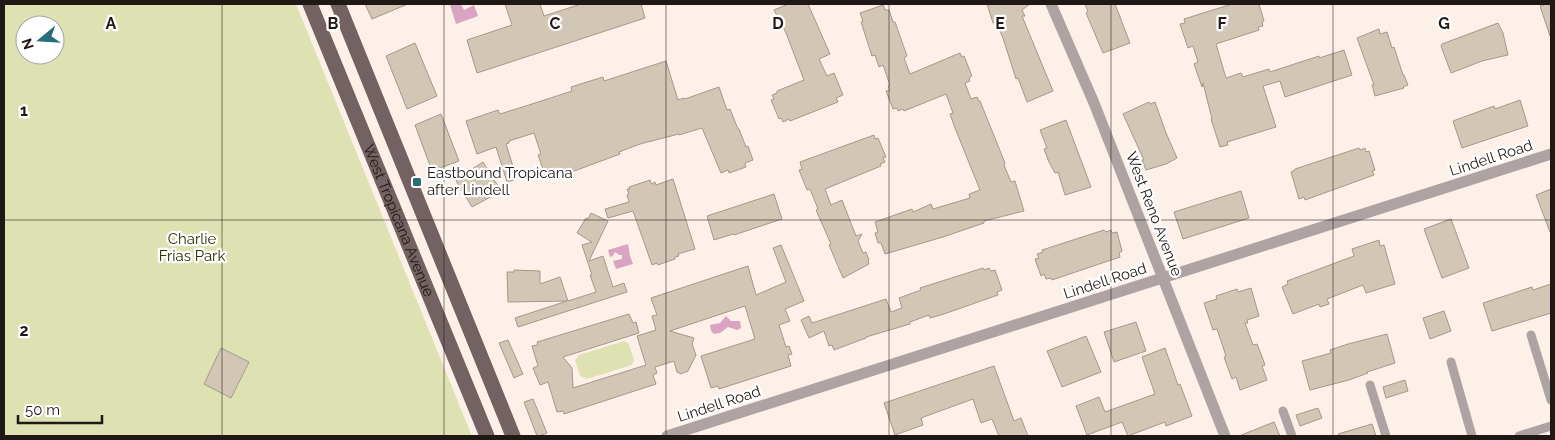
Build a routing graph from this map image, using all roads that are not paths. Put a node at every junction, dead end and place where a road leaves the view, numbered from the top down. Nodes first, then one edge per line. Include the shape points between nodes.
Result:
1 (310, 4) edge
2 (338, 4) edge
3 (1051, 4) edge
4 (356, 48) junction
5 (332, 58) junction
6 (1551, 154) edge
7 (438, 250) junction
8 (415, 260) junction
9 (446, 269) junction
10 (1163, 278) junction
11 (423, 279) junction
12 (1531, 335) dead end
13 (1451, 362) dead end
14 (1370, 385) dead end
15 (1551, 400) edge
16 (1283, 411) dead end
17 (1551, 426) edge
18 (486, 436) edge
19 (513, 436) edge
20 (668, 436) edge
21 (1226, 436) edge
22 (1292, 436) edge
23 (1386, 436) edge
24 (1472, 436) edge
25 (1519, 436) edge

1 - 5 main road, West Tropicana Avenue
2 - 4 main road, West Tropicana Avenue
3 - 10 street, West Reno Avenue
4 - 5 main road
4 - 7 main road, West Tropicana Avenue
5 - 8 main road, West Tropicana Avenue
6 - 10 street, Lindell Road
7 - 8 main road
7 - 9 main road, West Tropicana Avenue
8 - 11 main road, West Tropicana Avenue
9 - 11 main road
9 - 19 main road, West Tropicana Avenue
10 - 20 street, Lindell Road
10 - 21 street, West Reno Avenue
11 - 18 main road, West Tropicana Avenue
12 - 15 street
13 - 24 street
14 - 23 street
16 - 22 street
17 - 25 street

